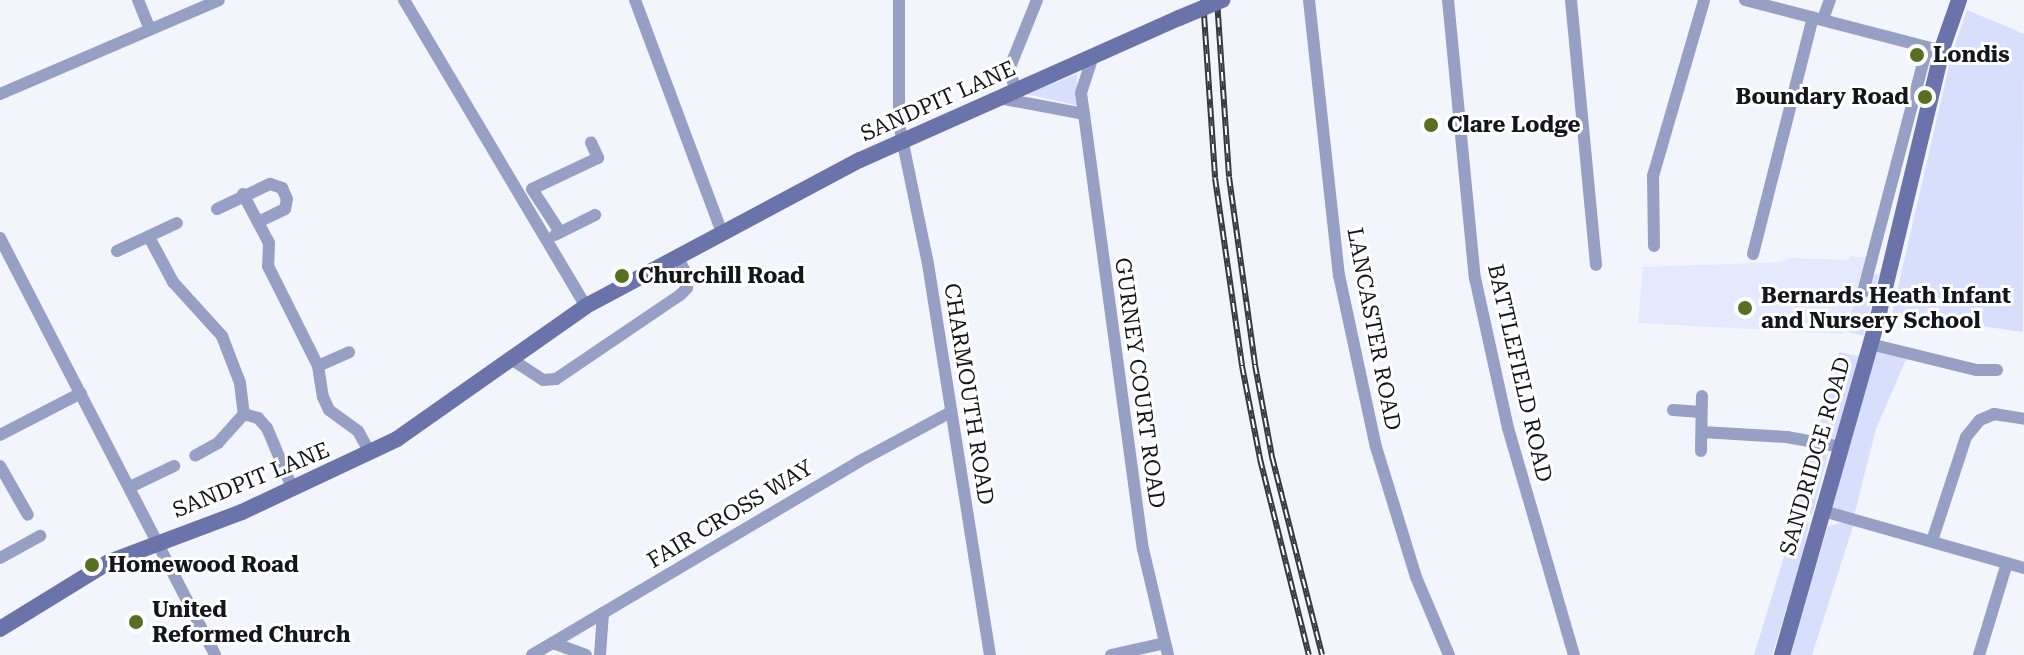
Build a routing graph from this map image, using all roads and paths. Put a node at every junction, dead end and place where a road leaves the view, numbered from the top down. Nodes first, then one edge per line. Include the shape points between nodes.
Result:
1 (138, 0) edge
2 (219, 0) edge
3 (404, 0) edge
4 (635, 0) edge
5 (899, 0) edge
6 (1037, 0) edge
7 (1222, 0) edge
8 (1309, 0) edge
9 (1448, 0) edge
10 (1571, 0) edge
11 (1704, 0) edge
12 (1745, 0) edge
13 (1830, 0) edge
14 (1959, 0) edge
15 (1818, 18) junction
16 (150, 29) junction
17 (1938, 50) junction
18 (1093, 56) junction
19 (0, 94) edge
20 (1007, 94) junction
21 (1084, 114) junction
22 (903, 139) junction
23 (591, 142) dead end
24 (1901, 146) junction
25 (1918, 150) junction
26 (526, 192) junction
27 (243, 194) junction
28 (217, 209) dead end
29 (595, 215) dead end
30 (258, 222) junction
31 (177, 223) dead end
32 (560, 232) junction
33 (722, 233) junction
34 (149, 237) junction
35 (0, 238) edge
36 (546, 239) junction
37 (1654, 246) dead end
38 (117, 251) dead end
39 (1753, 254) dead end
40 (678, 258) junction
41 (1872, 263) junction
42 (1596, 265) dead end
43 (1889, 268) junction
44 (1863, 292) dead end
45 (586, 306) junction
46 (1870, 344) junction
47 (349, 352) dead end
48 (511, 359) junction
49 (318, 366) junction
50 (1997, 370) dead end
51 (81, 393) junction
52 (1702, 396) dead end
53 (1673, 410) dead end
54 (951, 412) junction
55 (1701, 412) junction
56 (244, 414) junction
57 (2024, 419) edge
58 (1702, 432) junction
59 (0, 435) edge
60 (1841, 447) junction
61 (1701, 451) dead end
62 (370, 453) junction
63 (195, 456) dead end
64 (0, 466) edge
65 (174, 466) dead end
66 (130, 487) junction
67 (293, 490) junction
68 (1823, 511) junction
69 (28, 515) dead end
70 (40, 536) dead end
71 (158, 541) junction
72 (1932, 541) junction
73 (5, 555) edge
74 (2007, 563) junction
75 (18, 565) dead end
76 (2024, 568) edge
77 (603, 613) junction
78 (0, 629) edge
79 (553, 643) junction
80 (1167, 649) edge
81 (215, 655) edge
82 (532, 655) edge
83 (586, 655) edge
84 (600, 655) edge
85 (990, 655) edge
86 (1111, 655) edge
87 (1449, 655) edge
88 (1574, 655) edge
89 (1782, 655) edge
90 (1979, 655) edge

1 - 16 street
2 - 16 street
3 - 26 street
4 - 33 street
5 - 22 street, CHARMOUTH ROAD
6 - 20 street via 1010,67
7 - 18 street, SANDPIT LANE, bridge
8 - 87 street, LANCASTER ROAD via 1339,275 1376,447 1416,577
9 - 88 street, BATTLEFIELD ROAD via 1475,278 1508,428
10 - 42 street
11 - 37 street via 1653,176
12 - 15 street
13 - 15 street
14 - 17 street, SANDRIDGE ROAD
15 - 17 street
15 - 39 street
16 - 19 street
17 - 24 street, SANDRIDGE ROAD via 1925,56
17 - 25 street, SANDRIDGE ROAD
18 - 20 street, SANDPIT LANE
18 - 21 street, GURNEY COURT ROAD via 1081,93
20 - 21 street
20 - 22 street, SANDPIT LANE
21 - 80 street, GURNEY COURT ROAD via 1143,549
22 - 33 street, SANDPIT LANE
22 - 54 street, CHARMOUTH ROAD
23 - 26 street via 598,158
24 - 25 street
24 - 41 street, SANDRIDGE ROAD
25 - 43 street, SANDRIDGE ROAD
26 - 32 street
26 - 36 street
27 - 28 street
27 - 30 street
27 - 30 street via 270,184 282,188 285,209
29 - 32 street
30 - 49 street via 269,243 268,266
31 - 34 street
32 - 36 street
33 - 40 street, SANDPIT LANE
34 - 38 street
34 - 56 street via 173,282 222,336 240,383
35 - 51 street
36 - 45 street
40 - 45 street, SANDPIT LANE
40 - 48 street via 688,277 680,295 556,379 543,380
41 - 43 street
41 - 44 street, SANDRIDGE ROAD
43 - 46 street, SANDRIDGE ROAD
45 - 48 street, SANDPIT LANE
46 - 50 street via 1977,370
46 - 60 street, SANDRIDGE ROAD
47 - 49 street
48 - 62 street, SANDPIT LANE via 430,419
49 - 62 street via 329,410 358,431
51 - 59 street
51 - 66 street
52 - 55 street
53 - 55 street
54 - 77 street, FAIR CROSS WAY
54 - 85 street, CHARMOUTH ROAD
55 - 58 street
56 - 63 street via 218,443
56 - 67 street via 267,428
57 - 72 street via 1994,414 1980,420 1966,437
58 - 60 street via 1787,437
58 - 61 street
60 - 68 street, SANDRIDGE ROAD
62 - 67 street, SANDPIT LANE
64 - 69 street
65 - 66 street
66 - 71 street
67 - 71 street, SANDPIT LANE
68 - 72 street
68 - 89 street, SANDRIDGE ROAD
70 - 73 street
71 - 78 street, SANDPIT LANE via 83,577
71 - 81 street
72 - 74 street
73 - 75 street
74 - 76 street
74 - 90 street
77 - 79 street, FAIR CROSS WAY
77 - 84 street
79 - 82 street, FAIR CROSS WAY
79 - 83 street
80 - 86 street

